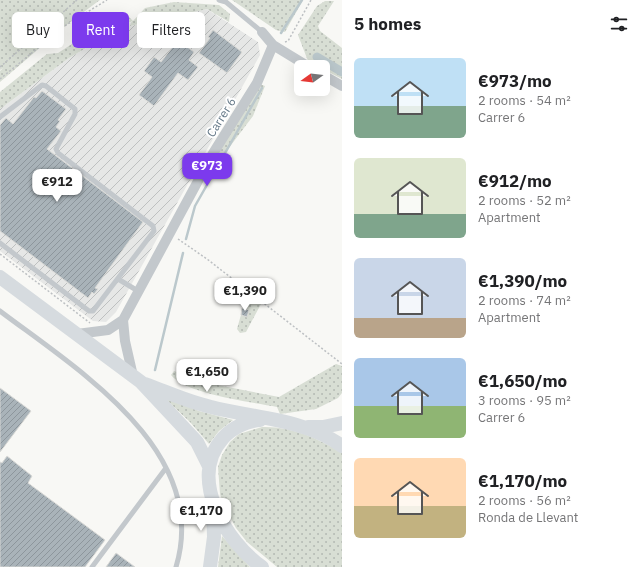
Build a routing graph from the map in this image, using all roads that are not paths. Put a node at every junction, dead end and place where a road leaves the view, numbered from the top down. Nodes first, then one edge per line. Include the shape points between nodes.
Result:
1 (219, 0) edge
2 (262, 32) joint
3 (273, 46) junction
4 (297, 60) edge
5 (330, 79) edge
6 (342, 86) edge
7 (0, 117) edge
8 (0, 243) edge
9 (0, 276) edge
10 (118, 279) junction
11 (138, 291) junction
12 (0, 311) edge
13 (124, 320) junction
14 (76, 334) junction
15 (137, 379) junction
16 (268, 420) junction
17 (342, 423) edge
18 (304, 427) junction
19 (342, 446) edge
20 (209, 466) junction
21 (166, 468) junction
22 (213, 500) junction
23 (92, 567) edge
24 (176, 567) edge
25 (210, 567) edge
26 (262, 567) edge

1 - 2 lane via 226,2
2 - 3 street
3 - 4 street
3 - 11 street, Carrer 6 via 258,83 212,155
5 - 6 street
7 - 10 lane via 42,85 75,109 75,114 56,149 58,154 153,226 154,231
8 - 10 lane via 89,311 97,307
9 - 14 main road
10 - 11 lane
11 - 13 street, Carrer 6
12 - 21 lane via 93,382 126,413 148,437
13 - 14 street via 108,330
13 - 15 street, Carrer 6 via 125,341
14 - 15 main road
15 - 16 main road via 208,407
15 - 20 main road via 197,442
16 - 18 main road
16 - 20 main road via 248,422 231,431 215,449
17 - 18 main road
18 - 19 main road
20 - 22 main road
21 - 23 lane
21 - 24 lane via 176,490 181,511 181,540
22 - 25 main road via 214,537
22 - 26 main road via 230,535 248,556

